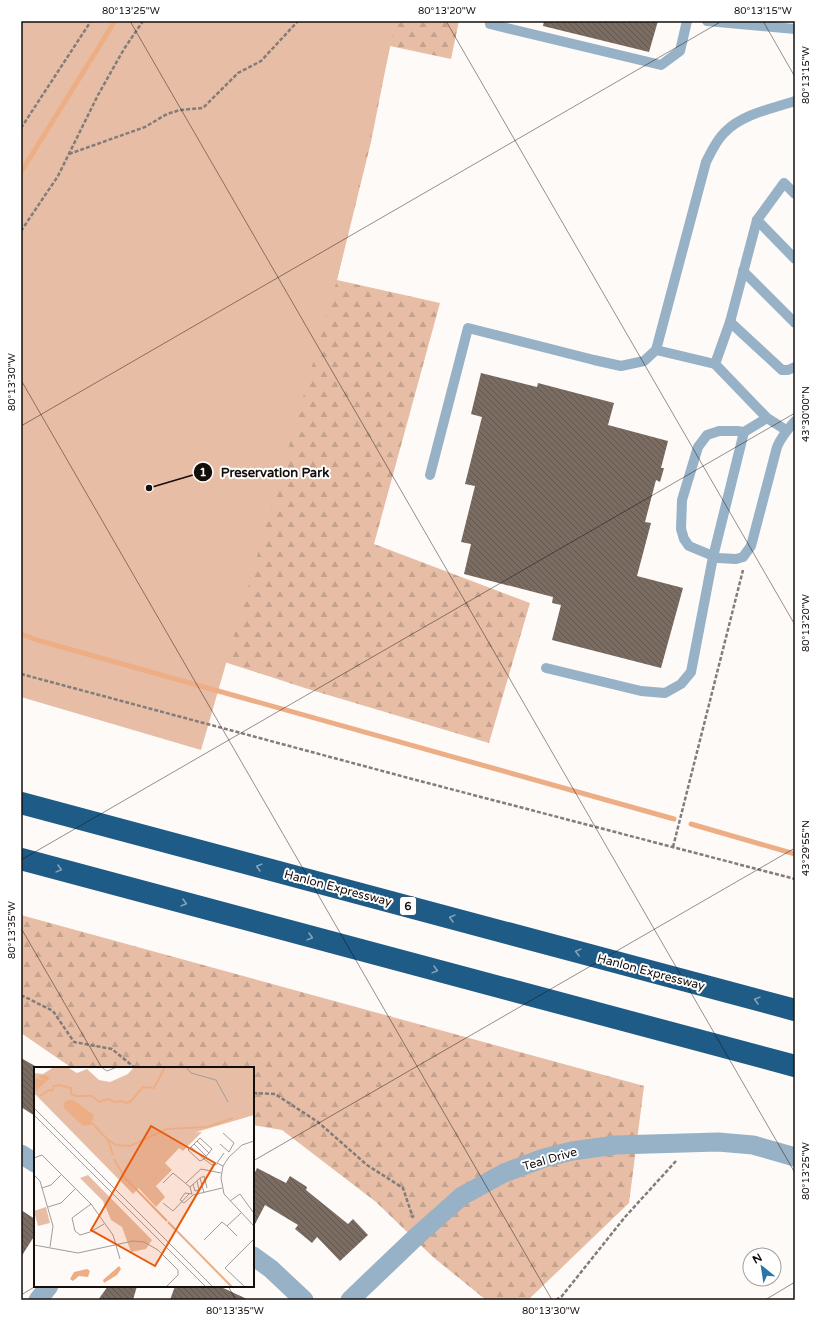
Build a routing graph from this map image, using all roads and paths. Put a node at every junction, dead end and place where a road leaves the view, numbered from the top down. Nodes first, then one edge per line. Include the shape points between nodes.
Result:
1 (91, 21) edge
2 (143, 21) edge
3 (298, 21) edge
4 (490, 21) edge
5 (687, 21) edge
6 (708, 21) edge
7 (795, 29) edge
8 (795, 101) edge
9 (21, 128) edge
10 (69, 154) junction
11 (795, 194) edge
12 (757, 220) junction
13 (21, 231) edge
14 (795, 259) edge
15 (743, 271) junction
16 (730, 322) junction
17 (795, 323) edge
18 (656, 350) junction
19 (715, 364) junction
20 (795, 367) edge
21 (767, 418) junction
22 (795, 422) edge
23 (786, 430) junction
24 (744, 432) junction
25 (430, 474) dead end
26 (749, 548) junction
27 (713, 557) junction
28 (546, 668) dead end
29 (21, 674) edge
30 (21, 803) edge
31 (673, 847) junction
32 (21, 859) edge
33 (795, 879) edge
34 (21, 995) edge
35 (795, 1010) edge
36 (795, 1066) edge
37 (134, 1067) edge
38 (254, 1093) edge
39 (693, 1142) junction
40 (21, 1154) edge
41 (795, 1156) edge
42 (34, 1162) edge
43 (418, 1235) junction
44 (254, 1257) edge
45 (48, 1287) edge
46 (38, 1300) edge
47 (304, 1300) edge
48 (350, 1300) edge
49 (556, 1300) edge

1 - 9 path
2 - 10 path via 98,95
3 - 10 path via 261,61 238,72 203,108 174,112 145,127
4 - 5 lane via 490,24 662,65 680,51
6 - 7 lane
8 - 18 lane via 735,123 715,144 706,162
10 - 13 path via 55,181
11 - 12 lane via 784,183
12 - 14 lane
12 - 15 lane
15 - 16 lane
15 - 17 lane
16 - 19 lane
16 - 20 lane via 782,370
18 - 19 lane
18 - 25 lane via 644,361 621,366 468,328
19 - 21 lane
21 - 23 lane
21 - 24 lane
22 - 23 lane
23 - 26 lane via 777,447
24 - 27 lane
24 - 27 lane via 719,431 707,435 698,447 682,500 681,529 684,539 689,546
26 - 27 lane via 743,557 736,559
26 - 31 path
27 - 28 lane via 691,672 681,684 665,693 641,692
29 - 31 path
35 -> 30 highway, Hanlon Expressway / 6
31 - 33 path
32 -> 36 highway
34 - 37 path via 54,1011 74,1042 112,1049
38 - 43 path via 276,1094 318,1122 367,1166 403,1188
39 - 41 street, Teal Drive via 753,1145
39 - 43 street, Teal Drive via 616,1144 544,1158 504,1173 462,1196
39 - 49 path
40 - 42 street
43 - 48 street, Teal Drive
44 - 47 street
45 - 46 street

